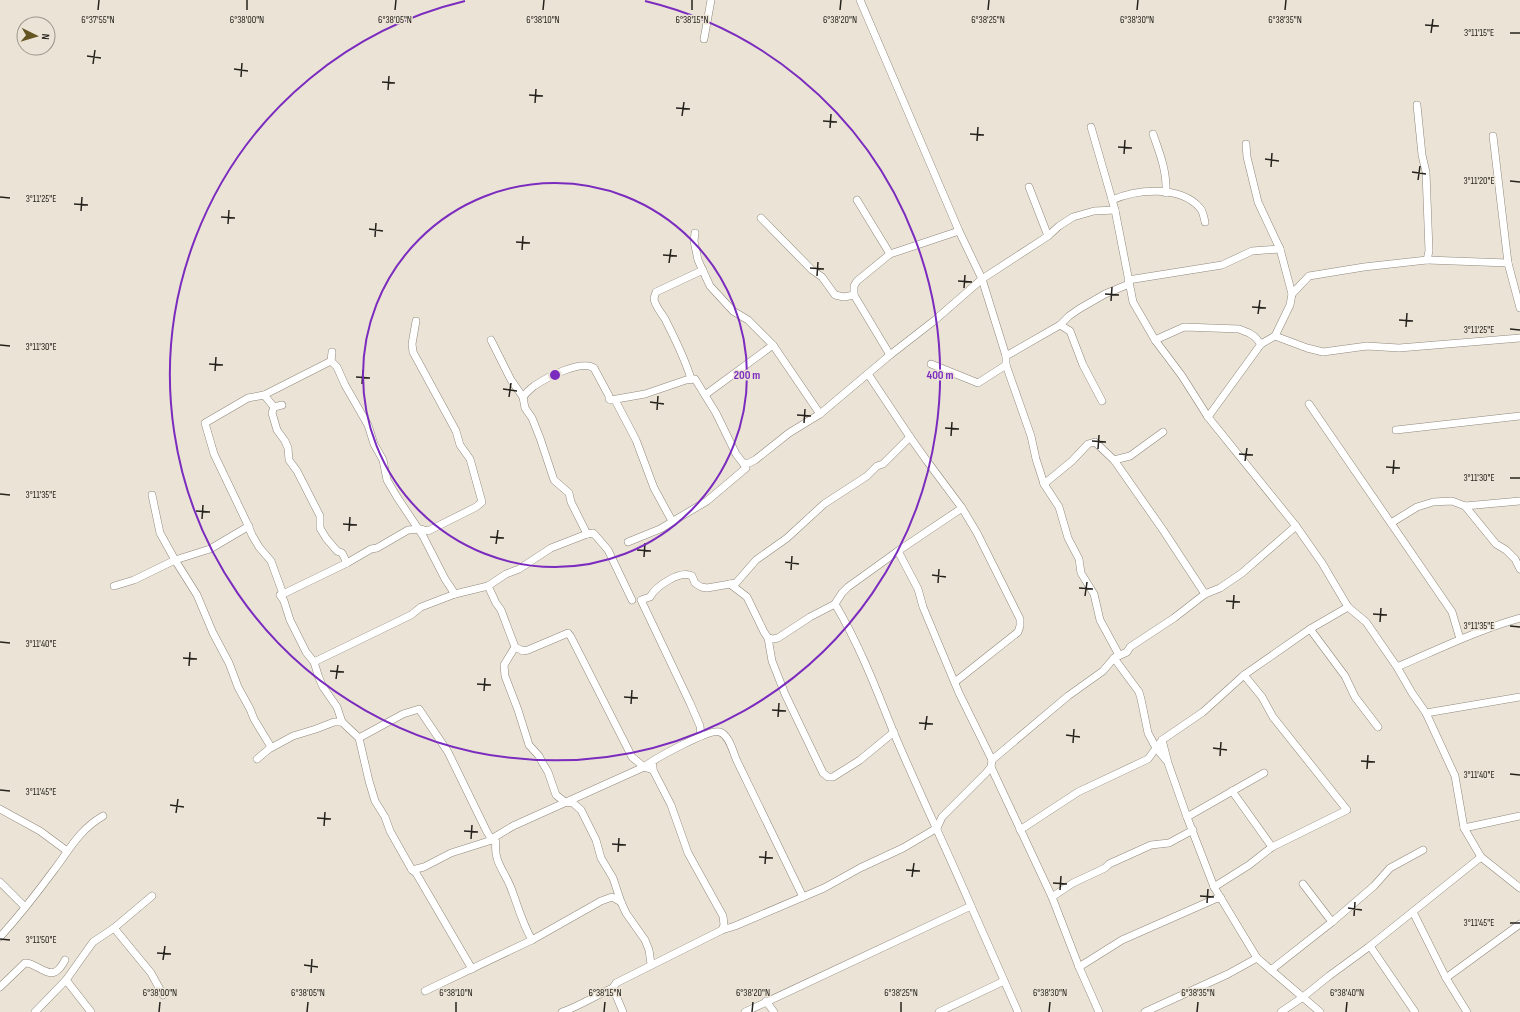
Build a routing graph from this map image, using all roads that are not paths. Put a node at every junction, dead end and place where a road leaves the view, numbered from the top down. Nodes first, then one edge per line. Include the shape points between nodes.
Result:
1 (711, 0) edge
2 (860, 0) edge
3 (704, 39) dead end
4 (1417, 105) dead end
5 (1091, 127) dead end
6 (1153, 134) dead end
7 (1493, 136) dead end
8 (1246, 144) dead end
9 (1028, 187) dead end
10 (1166, 193) junction
11 (858, 200) dead end
12 (1112, 200) junction
13 (1115, 210) junction
14 (760, 218) dead end
15 (1205, 222) dead end
16 (959, 231) junction
17 (695, 233) dead end
18 (1048, 236) junction
19 (1280, 249) junction
20 (890, 254) junction
21 (1428, 260) junction
22 (1508, 263) junction
23 (703, 270) junction
24 (982, 279) junction
25 (1129, 282) junction
26 (1292, 294) junction
27 (854, 295) junction
28 (1520, 308) edge
29 (416, 321) dead end
30 (1060, 325) junction
31 (1275, 336) junction
32 (1520, 338) edge
33 (491, 340) dead end
34 (1155, 340) junction
35 (1261, 344) junction
36 (773, 345) junction
37 (332, 352) dead end
38 (890, 355) junction
39 (1006, 356) junction
40 (331, 361) junction
41 (931, 364) dead end
42 (1006, 365) junction
43 (868, 374) junction
44 (691, 379) junction
45 (264, 395) junction
46 (705, 395) junction
47 (523, 397) junction
48 (615, 400) junction
49 (1102, 401) dead end
50 (1309, 404) dead end
51 (820, 414) junction
52 (1520, 416) edge
53 (1208, 417) junction
54 (1396, 430) dead end
55 (1163, 432) dead end
56 (910, 437) junction
57 (1114, 460) junction
58 (743, 463) junction
59 (1044, 484) junction
60 (152, 494) dead end
61 (1520, 500) edge
62 (1465, 506) junction
63 (962, 508) junction
64 (672, 521) junction
65 (1391, 523) junction
66 (249, 526) junction
67 (1296, 526) junction
68 (417, 529) junction
69 (587, 534) junction
70 (628, 542) dead end
71 (898, 551) junction
72 (175, 560) junction
73 (347, 563) junction
74 (1520, 569) edge
75 (730, 584) junction
76 (114, 586) dead end
77 (488, 586) junction
78 (283, 594) junction
79 (455, 594) junction
80 (1205, 594) junction
81 (650, 597) junction
82 (835, 604) junction
83 (1348, 607) junction
84 (1520, 618) edge
85 (1310, 629) junction
86 (768, 638) junction
87 (1460, 639) junction
88 (515, 647) junction
89 (1117, 657) junction
90 (314, 662) junction
91 (1397, 668) junction
92 (1244, 675) junction
93 (955, 682) junction
94 (1520, 697) edge
95 (1426, 713) junction
96 (342, 722) junction
97 (1378, 727) dead end
98 (894, 732) junction
99 (701, 736) junction
100 (359, 738) junction
101 (1162, 740) junction
102 (271, 747) junction
103 (1156, 748) junction
104 (257, 759) dead end
105 (654, 760) junction
106 (1168, 763) junction
107 (992, 764) junction
108 (644, 767) junction
109 (653, 770) junction
110 (1264, 773) dead end
111 (1232, 791) junction
112 (565, 802) junction
113 (0, 809) edge
114 (103, 816) dead end
115 (1520, 816) edge
116 (1187, 817) junction
117 (937, 828) junction
118 (1464, 828) junction
119 (1020, 830) junction
120 (1193, 830) junction
121 (493, 840) junction
122 (1272, 847) junction
123 (1423, 850) dead end
124 (67, 851) junction
125 (1481, 857) junction
126 (412, 870) junction
127 (0, 882) edge
128 (1303, 884) dead end
129 (1214, 887) junction
130 (1520, 888) edge
131 (152, 896) dead end
132 (803, 897) junction
133 (1052, 897) junction
134 (1221, 898) junction
135 (622, 902) junction
136 (971, 906) junction
137 (25, 907) junction
138 (1413, 912) junction
139 (1332, 922) junction
140 (1520, 924) edge
141 (114, 928) junction
142 (722, 930) junction
143 (0, 937) edge
144 (532, 940) junction
145 (1370, 946) junction
146 (1257, 958) junction
147 (65, 960) dead end
148 (651, 964) junction
149 (1079, 967) junction
150 (472, 969) junction
151 (1272, 970) junction
152 (1446, 978) junction
153 (66, 980) junction
154 (1004, 981) junction
155 (0, 987) edge
156 (613, 988) junction
157 (425, 991) dead end
158 (163, 995) dead end
159 (1303, 997) junction
160 (766, 1001) junction
161 (35, 1012) edge
162 (91, 1012) edge
163 (562, 1012) edge
164 (624, 1012) edge
165 (745, 1012) edge
166 (774, 1012) edge
167 (939, 1012) edge
168 (1018, 1012) edge
169 (1099, 1012) edge
170 (1145, 1012) edge
171 (1281, 1012) edge
172 (1320, 1012) edge
173 (1415, 1012) edge
174 (1467, 1012) edge

1 - 3 street
2 - 16 street
4 - 21 street via 1426,172
5 - 12 street
6 - 10 street via 1164,164
7 - 22 street
8 - 19 street via 1258,202
9 - 18 street
10 - 12 street via 1138,192
10 - 15 street via 1188,197 1202,209
11 - 20 street
12 - 13 street
13 - 18 street via 1094,211 1073,217
13 - 25 street
14 - 27 street via 822,277 835,295
16 - 20 street
16 - 24 street
17 - 23 street via 698,260
18 - 24 street
19 - 25 street via 1252,251 1222,264
19 - 26 street
20 - 27 street via 857,281
21 - 22 street
21 - 26 street via 1309,276
22 - 28 street
23 - 36 street via 710,286 733,311 748,320
23 - 44 street via 656,292 654,298 681,352
24 - 38 street
24 - 39 street
25 - 30 street via 1086,305
25 - 34 street via 1133,302
26 - 31 street via 1290,305
27 - 38 street
29 - 68 street via 413,352 456,431 460,445 470,459 482,502 428,531
30 - 39 street
30 - 49 street via 1070,331 1083,365
31 - 32 street via 1323,352 1367,346 1399,348
31 - 35 street
33 - 47 street
34 - 35 street via 1184,327 1239,329 1249,332
34 - 53 street
35 - 53 street
36 - 46 street
36 - 51 street
37 - 40 street
38 - 43 street
39 - 42 street
40 - 45 street
40 - 68 street via 337,367 368,425 383,460 387,480
41 - 42 street via 978,383
42 - 59 street via 1032,436
43 - 51 street
43 - 56 street
44 - 46 street via 695,379
44 - 48 street via 645,394
45 - 66 street via 248,398 205,423 214,454
45 - 73 street via 278,406 272,413 277,430 288,448 289,460 320,516 320,528 337,551 342,553
46 - 58 street
47 - 48 street via 548,378 575,367 591,366 609,396 608,399
47 - 69 street via 554,480 569,493
48 - 64 street via 636,440 654,488
50 - 65 street
51 - 58 street via 789,433 755,460
52 - 54 street
53 - 67 street
55 - 57 street via 1130,456
56 - 63 street
56 - 75 street via 883,464 824,504 787,538 756,560 736,583
57 - 59 street via 1095,442 1088,444 1072,462
57 - 80 street
58 - 64 street via 746,468 707,501
59 - 89 street via 1059,507 1068,538 1079,559 1081,573 1094,594 1100,620
60 - 72 street via 160,533
61 - 62 street
62 - 65 street via 1452,501 1433,502 1417,507
62 - 74 street via 1496,544 1515,559
63 - 71 street
63 - 93 street via 1015,608 1020,626 1018,632
64 - 70 street via 660,529
65 - 87 street via 1452,612
66 - 72 street via 210,549
66 - 78 street via 255,540 271,561
67 - 80 street via 1242,573 1220,588
67 - 83 street
68 - 73 street via 403,532
68 - 79 street
69 - 77 street via 551,548
69 - 81 street via 593,533 608,550 632,600 634,595
71 - 82 street via 848,587
71 - 93 street via 918,589 923,607
72 - 76 street via 134,580
72 - 102 street via 197,596 238,688
73 - 78 street
75 - 81 street via 701,587 695,583 692,576 686,574 660,585
75 - 86 street via 747,597
77 - 79 street
77 - 88 street via 502,610
78 - 90 street via 280,595 293,627 308,656
79 - 90 street via 421,607 411,615
80 - 89 street
81 - 99 street via 641,600 690,703 700,726
82 - 86 street via 778,638
82 - 98 street via 862,656
83 - 85 street
83 - 91 street via 1366,622
84 - 87 street
85 - 92 street
85 - 97 street
86 - 98 street via 772,661 785,694 822,773 833,777 860,760
87 - 91 street
88 - 108 street via 523,651 528,650 568,633 632,757
88 - 112 street via 504,664 505,676 529,744 548,772 556,795
89 - 103 street via 1139,692 1146,725
89 - 107 street via 1103,671 1068,696
90 - 96 street via 321,684 337,707
91 - 95 street
92 - 101 street via 1203,712
92 - 122 street via 1262,697 1273,717 1347,810
93 - 107 street
94 - 95 street
95 - 118 street via 1456,776
96 - 100 street
96 - 102 street via 334,722 304,732
98 - 117 street
99 - 105 street
99 - 132 street via 718,731 728,740
100 - 121 street via 403,714 419,709 448,752
100 - 126 street via 376,801
101 - 103 street
101 - 106 street
102 - 104 street
103 - 106 street
103 - 119 street via 1148,759 1078,792
105 - 108 street
105 - 109 street
106 - 116 street
107 - 117 street via 942,817
107 - 119 street
108 - 109 street
108 - 112 street
109 - 142 street via 671,805 688,853 723,916
110 - 111 street
111 - 116 street
111 - 122 street
112 - 121 street via 513,826
112 - 135 street via 573,803 581,810 596,840 600,858 610,872
113 - 124 street via 40,831
114 - 124 street via 92,822
115 - 118 street
116 - 120 street
117 - 132 street via 903,848
117 - 136 street
118 - 125 street
119 - 133 street
120 - 129 street
120 - 133 street via 1169,843 1151,845 1109,864
121 - 126 street via 451,853 424,867
121 - 144 street via 498,863 511,886 524,926
122 - 129 street
123 - 139 street via 1390,868 1374,886
124 - 137 street
125 - 130 street
125 - 138 street
126 - 150 street via 416,872
127 - 137 street
128 - 139 street
129 - 134 street
131 - 141 street
132 - 142 street
133 - 149 street
134 - 146 street
134 - 149 street via 1122,940
135 - 144 street via 612,897 601,901
135 - 148 street via 626,913 645,940
136 - 154 street
136 - 160 street
137 - 143 street
138 - 145 street
138 - 152 street
139 - 151 street
140 - 152 street
141 - 153 street via 94,942
141 - 158 street via 151,973
142 - 148 street
144 - 150 street
145 - 159 street
145 - 173 street
146 - 151 street
146 - 170 street
147 - 155 street via 52,973 25,963
148 - 156 street via 616,982
149 - 169 street
150 - 157 street
151 - 159 street
152 - 174 street
153 - 161 street
153 - 162 street
154 - 167 street
154 - 168 street
156 - 163 street
156 - 164 street
159 - 171 street
159 - 172 street
160 - 165 street
160 - 166 street

